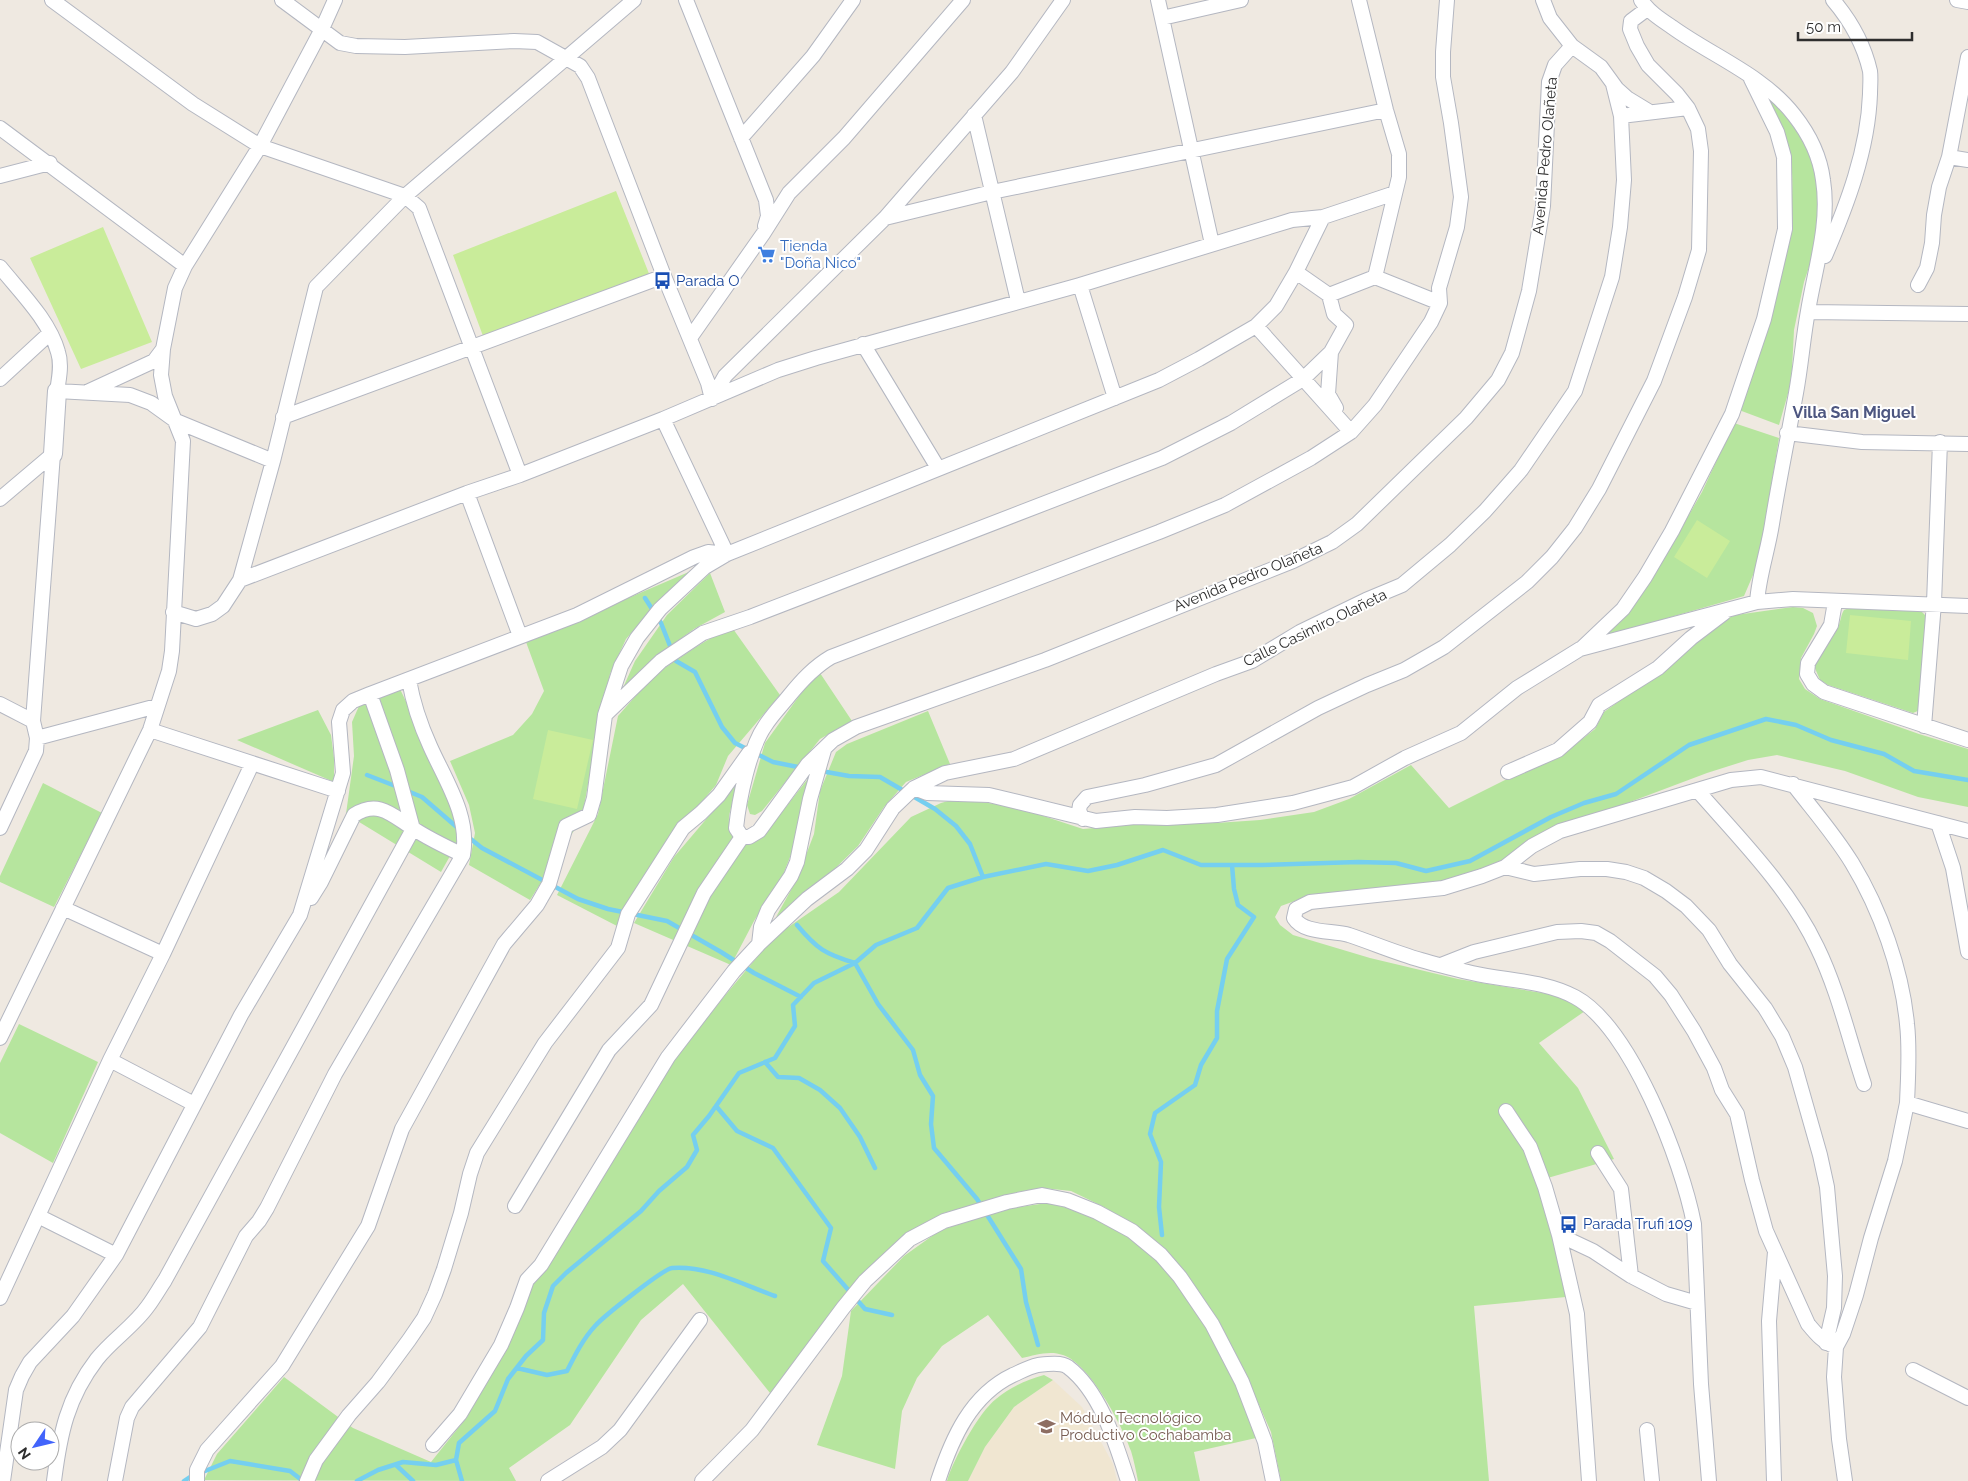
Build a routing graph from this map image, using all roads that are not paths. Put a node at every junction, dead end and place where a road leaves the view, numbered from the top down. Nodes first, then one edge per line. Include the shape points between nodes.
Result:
1 (52, 0) edge
2 (282, 0) edge
3 (335, 0) edge
4 (634, 0) edge
5 (686, 0) edge
6 (853, 0) edge
7 (963, 0) edge
8 (1063, 0) edge
9 (1158, 0) edge
10 (1241, 0) edge
11 (1359, 0) edge
12 (1446, 0) edge
13 (1544, 0) edge
14 (1833, 0) edge
15 (1957, 0) edge
16 (1968, 2) edge
17 (1644, 4) edge
18 (1162, 18) junction
19 (322, 29) junction
20 (1572, 46) junction
21 (1968, 57) edge
22 (566, 58) junction
23 (1749, 76) junction
24 (1613, 84) junction
25 (1688, 108) junction
26 (1386, 110) junction
27 (1650, 112) junction
28 (974, 115) junction
29 (1621, 116) junction
30 (0, 128) edge
31 (741, 138) junction
32 (260, 146) junction
33 (1190, 151) junction
34 (1949, 157) junction
35 (1968, 160) edge
36 (50, 163) junction
37 (0, 176) edge
38 (992, 192) junction
39 (1395, 193) junction
40 (405, 196) junction
41 (1323, 217) junction
42 (885, 218) junction
43 (763, 234) junction
44 (1212, 244) junction
45 (184, 266) junction
46 (0, 267) edge
47 (1296, 272) junction
48 (664, 276) junction
49 (1375, 277) junction
50 (1813, 284) junction
51 (1080, 285) junction
52 (1918, 285) dead end
53 (1329, 295) junction
54 (1018, 302) junction
55 (1440, 303) junction
56 (1808, 312) junction
57 (1968, 314) edge
58 (1256, 326) junction
59 (50, 333) junction
60 (690, 338) junction
61 (863, 344) junction
62 (472, 346) junction
63 (163, 349) junction
64 (1331, 352) junction
65 (0, 379) edge
66 (1303, 379) junction
67 (58, 391) junction
68 (86, 392) junction
69 (1115, 398) junction
70 (712, 399) junction
71 (283, 417) junction
72 (664, 419) junction
73 (176, 421) junction
74 (1350, 432) junction
75 (1787, 433) junction
76 (1940, 442) junction
77 (1968, 444) edge
78 (53, 454) junction
79 (273, 461) junction
80 (938, 468) junction
81 (520, 475) junction
82 (468, 493) junction
83 (0, 499) edge
84 (727, 554) junction
85 (240, 580) junction
86 (1757, 602) junction
87 (1835, 602) junction
88 (1934, 603) junction
89 (1968, 606) edge
90 (1728, 610) junction
91 (173, 612) junction
92 (520, 636) junction
93 (1580, 649) junction
94 (409, 680) junction
95 (370, 694) junction
96 (0, 704) edge
97 (157, 706) junction
98 (605, 715) junction
99 (33, 721) junction
100 (1924, 726) junction
101 (150, 730) junction
102 (37, 738) junction
103 (1968, 740) edge
104 (756, 742) junction
105 (824, 749) junction
106 (252, 764) junction
107 (1508, 772) dead end
108 (1793, 784) junction
109 (914, 788) junction
110 (1697, 790) junction
111 (338, 791) junction
112 (1083, 819) junction
113 (1938, 823) junction
114 (0, 828) edge
115 (413, 829) junction
116 (1968, 831) edge
117 (742, 836) junction
118 (463, 855) junction
119 (1505, 867) junction
120 (63, 908) junction
121 (300, 915) junction
122 (759, 944) junction
123 (1968, 952) edge
124 (164, 954) junction
125 (1441, 965) junction
126 (6, 1010) edge
127 (0, 1038) edge
128 (110, 1060) junction
129 (1864, 1084) dead end
130 (1907, 1103) junction
131 (194, 1104) junction
132 (1506, 1111) dead end
133 (1968, 1121) edge
134 (1598, 1153) dead end
135 (514, 1206) dead end
136 (38, 1216) junction
137 (1559, 1235) junction
138 (1775, 1250) junction
139 (116, 1255) junction
140 (1631, 1276) junction
141 (3, 1282) edge
142 (0, 1298) edge
143 (1697, 1303) junction
144 (700, 1320) dead end
145 (1831, 1345) junction
146 (1914, 1370) dead end
147 (1968, 1398) edge
148 (1648, 1430) dead end
149 (433, 1445) dead end
150 (0, 1464) edge
151 (3, 1481) edge
152 (54, 1481) edge
153 (115, 1481) edge
154 (197, 1481) edge
155 (308, 1481) edge
156 (548, 1481) edge
157 (702, 1481) edge
158 (938, 1481) edge
159 (1128, 1481) edge
160 (1273, 1481) edge
161 (1589, 1481) edge
162 (1652, 1481) edge
163 (1709, 1481) edge
164 (1774, 1481) edge
165 (1845, 1481) edge

1 - 32 street via 193,104
2 - 19 street
3 - 19 street
4 - 22 street
5 - 31 street
6 - 31 street via 813,56
7 - 43 street via 844,138 789,193
8 - 28 street via 1012,72
9 - 18 street
10 - 18 street
11 - 26 street
12 - 55 street via 1443,77 1461,197 1457,227 1439,288
13 - 20 street via 1550,18
14 - 50 street via 1860,42 1870,72 1869,116 1843,214
15 - 16 street
17 - 23 street via 1688,39
17 - 25 street via 1631,21 1630,29 1637,46 1648,65
18 - 33 street
19 - 22 street via 340,43 356,46 538,42
19 - 32 street
20 - 24 street via 1601,67
20 - 105 street, Avenida Pedro Olañeta via 1555,64 1549,82 1543,206 1529,291 1512,353 1498,380 1466,418 1357,524 1332,542 1294,561 1045,660 856,727
21 - 34 street
22 - 40 street
22 - 48 street via 580,66 588,78
23 - 50 street via 1775,95 1794,115 1810,139 1820,163 1824,181 1822,243
23 - 93 street via 1777,132 1784,156 1785,229 1764,319 1732,414 1646,577 1623,609
24 - 27 street
24 - 29 street, Calle Casimiro Olañeta
25 - 27 street
25 - 112 street via 1698,129 1701,151 1699,250 1685,297 1654,381 1599,489 1552,557 1527,582 1444,647 1404,670 1318,708 1216,765 1087,797 1080,805
26 - 33 street
26 - 39 street via 1399,154
27 - 29 street
28 - 38 street
28 - 42 street
29 - 109 street, Calle Casimiro Olañeta via 1624,180 1612,277 1575,391 1520,470 1450,545 1402,586 1300,632 1252,661 1014,759 945,773
30 - 36 street
31 - 43 street via 766,200 768,216
32 - 40 street
32 - 45 street
33 - 38 street
33 - 44 street
34 - 35 street
34 - 52 street via 1940,187 1927,268
36 - 37 street
36 - 45 street
38 - 42 street
38 - 54 street
39 - 41 street
39 - 49 street
40 - 62 street via 419,208
40 - 71 street via 316,287
41 - 44 street via 1292,220
41 - 47 street
42 - 70 street via 726,376
43 - 60 street
44 - 51 street
45 - 63 street via 175,288
46 - 59 street
47 - 53 street
47 - 58 street via 1276,306
48 - 60 street
48 - 62 street
49 - 53 street
49 - 55 street
50 - 56 street
51 - 54 street
51 - 69 street
53 - 64 street via 1334,314 1346,325
54 - 61 street
55 - 74 street via 1431,322 1375,405
56 - 57 street
56 - 75 street
58 - 66 street
58 - 69 street via 1159,380
59 - 65 street
59 - 67 street via 58,353
60 - 70 street
61 - 70 street via 778,370
61 - 80 street
62 - 71 street
62 - 81 street
63 - 68 street via 154,361
63 - 73 street via 161,375 165,396
64 - 66 street
64 - 74 street via 1328,394
66 - 74 street
66 - 98 street via 1231,423 1162,458 759,614 703,632 661,661
67 - 68 street
67 - 78 street
68 - 73 street via 130,395 151,403
69 - 80 street
70 - 72 street
71 - 79 street
72 - 81 street
72 - 84 street
73 - 79 street
73 - 91 street via 183,440
74 - 104 street via 1311,458 1225,504 831,657 817,665 801,682 764,726
75 - 76 street via 1862,442
75 - 86 street
76 - 77 street
76 - 88 street
78 - 83 street
78 - 99 street
79 - 85 street
80 - 84 street
81 - 82 street
82 - 85 street
82 - 92 street
84 - 92 street via 708,552 694,557 577,615
84 - 98 street via 705,567 660,608 637,638 621,666
85 - 91 street via 223,606 212,614 196,619
86 - 87 street via 1793,599
86 - 90 street
87 - 88 street
87 - 100 street via 1831,625 1808,663 1807,674 1813,684 1824,692
88 - 89 street
88 - 100 street
90 - 93 street
90 - 107 street via 1658,668 1600,705 1590,722 1558,750
91 - 97 street via 170,664
92 - 94 street
93 - 112 street via 1517,688 1461,733 1353,787 1293,804 1217,815
94 - 95 street
94 - 118 street via 412,700 453,794 465,834
95 - 111 street via 343,710 339,722 343,773
95 - 115 street via 397,770
96 - 99 street
97 - 101 street
97 - 102 street
98 - 154 street via 589,815 566,826 549,884 537,905 504,944 402,1129 368,1226 282,1366 207,1450 197,1470
99 - 102 street
100 - 103 street
101 - 106 street
101 - 120 street
102 - 114 street via 29,769
104 - 117 street via 737,816 736,828
104 - 155 street via 718,795 683,828 628,914 618,948 545,1043 477,1153 444,1269 424,1318 316,1460
105 - 117 street, Avenida Pedro Olañeta via 808,764 759,832 749,837
105 - 122 street via 797,862 768,910
106 - 111 street
106 - 124 street
108 - 110 street via 1761,777 1731,780
108 - 113 street
108 - 130 street via 1852,862 1876,907 1897,972 1907,1022
109 - 112 street via 927,793 989,795
109 - 122 street, Calle Casimiro Olañeta via 892,808 866,850 795,909
110 - 119 street via 1560,831 1532,846
110 - 129 street via 1770,875 1818,947
111 - 121 street
113 - 116 street
113 - 123 street via 1953,868
115 - 118 street
115 - 121 street via 396,816 379,809 363,809 354,815 321,882
115 - 152 street via 165,1280 148,1307 98,1359 79,1386 66,1415
117 - 135 street via 704,892 651,1005 609,1050
118 - 153 street via 334,1074 268,1208 246,1236 200,1327 132,1407
119 - 125 street via 1443,888 1310,902 1296,909 1294,918 1298,925 1337,932
119 - 145 street via 1534,874 1607,869 1644,878 1686,906 1709,930 1730,964 1765,1008 1795,1067 1827,1187 1835,1284
120 - 124 street
120 - 126 street
121 - 131 street via 241,1015
122 - 149 street, Calle Casimiro Olañeta via 668,1057 541,1266 527,1280 500,1345 460,1414
124 - 128 street
125 - 138 street via 1483,950 1558,932 1581,931 1596,933 1610,941 1655,976 1694,1031 1737,1114 1763,1222
125 - 143 street via 1554,988 1591,1008 1608,1024 1654,1106 1691,1205
126 - 127 street
128 - 131 street
128 - 136 street
130 - 133 street
130 - 145 street via 1895,1161 1870,1238 1856,1296 1843,1334
131 - 139 street
132 - 137 street via 1530,1147
134 - 140 street via 1621,1189
136 - 139 street
136 - 141 street
137 - 140 street
137 - 161 street via 1577,1314
138 - 145 street via 1808,1324 1818,1337
138 - 164 street via 1769,1321
139 - 151 street via 73,1316 30,1362 22,1376 16,1390
140 - 143 street via 1666,1294
141 - 142 street
143 - 163 street
144 - 156 street via 620,1430 602,1447
145 - 165 street
146 - 147 street
148 - 162 street
150 - 151 street
157 - 160 street via 752,1430 866,1281 910,1239 944,1221 1042,1195 1067,1200 1132,1230 1180,1277 1212,1324 1242,1382 1265,1442
158 - 159 street via 948,1451 967,1415 982,1396 1031,1366 1048,1364 1066,1366 1098,1403

